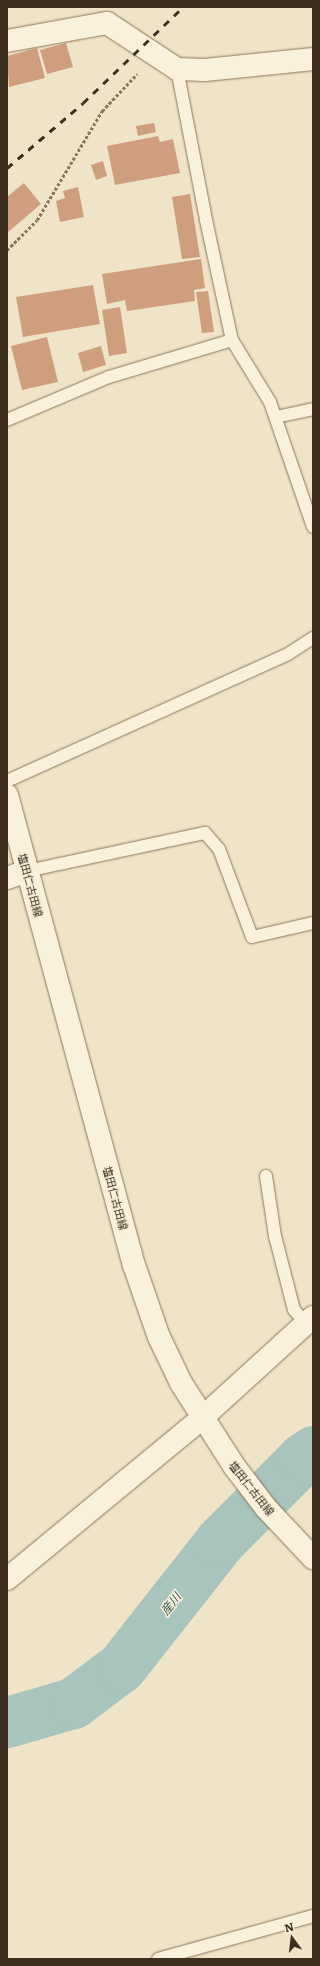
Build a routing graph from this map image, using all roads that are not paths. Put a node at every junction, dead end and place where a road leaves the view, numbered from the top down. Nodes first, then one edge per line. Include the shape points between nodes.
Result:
1 (7, 41) edge
2 (313, 59) edge
3 (177, 69) junction
4 (232, 340) junction
5 (313, 409) edge
6 (276, 418) junction
7 (7, 420) edge
8 (313, 527) edge
9 (313, 638) edge
10 (7, 781) edge
11 (7, 795) edge
12 (17, 875) edge
13 (313, 923) edge
14 (266, 1176) dead end
15 (309, 1320) edge
16 (202, 1418) junction
17 (308, 1554) edge
18 (7, 1578) edge
19 (313, 1916) edge
20 (158, 1959) edge

1 - 3 main road via 107,23
2 - 3 main road via 205,70
3 - 4 lane
4 - 6 lane via 270,402
4 - 7 lane via 109,377
5 - 6 lane
6 - 8 lane
9 - 10 lane via 288,654
11 - 12 main road, 塩田仁古田線
12 - 13 lane via 205,833 218,849 252,937
12 - 16 main road, 塩田仁古田線 via 134,1265 159,1337
14 - 15 lane via 275,1236 294,1310
15 - 16 main road
16 - 17 main road, 塩田仁古田線 via 266,1508
16 - 18 main road
19 - 20 lane

